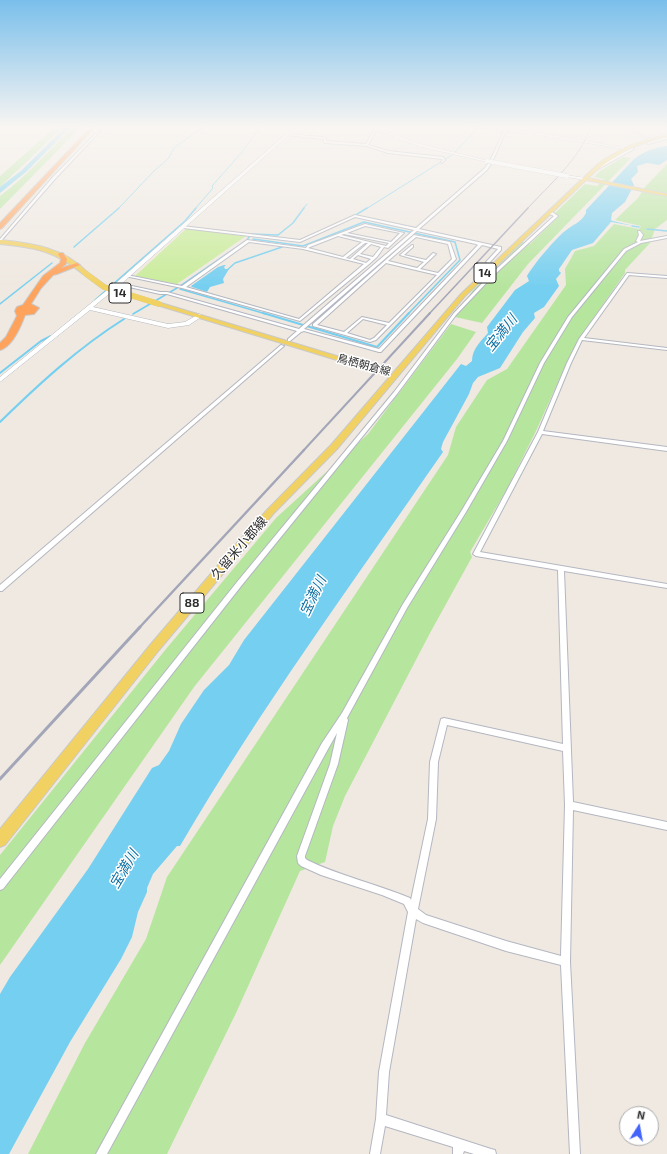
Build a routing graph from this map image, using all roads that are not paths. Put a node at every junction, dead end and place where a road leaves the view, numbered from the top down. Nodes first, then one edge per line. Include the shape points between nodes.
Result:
1 (35, 181) edge
2 (43, 181) edge
3 (52, 181) edge
4 (235, 181) edge
5 (472, 181) edge
6 (582, 181) edge
7 (592, 181) edge
8 (22, 194) dead end
9 (667, 195) edge
10 (550, 213) junction
11 (0, 227) edge
12 (183, 227) junction
13 (417, 231) junction
14 (639, 232) dead end
15 (344, 233) junction
16 (337, 236) junction
17 (667, 236) edge
18 (458, 239) junction
19 (1, 242) edge
20 (364, 242) junction
21 (640, 242) junction
22 (370, 243) junction
23 (392, 243) junction
24 (412, 246) dead end
25 (385, 247) junction
26 (393, 248) junction
27 (306, 249) junction
28 (400, 250) junction
29 (61, 254) junction
30 (357, 254) junction
31 (434, 254) dead end
32 (343, 258) junction
33 (373, 258) junction
34 (350, 260) junction
35 (426, 261) junction
36 (386, 262) junction
37 (367, 264) junction
38 (77, 265) junction
39 (493, 266) junction
40 (418, 270) junction
41 (439, 274) junction
42 (47, 275) junction
43 (127, 276) junction
44 (667, 277) edge
45 (118, 284) junction
46 (183, 287) junction
47 (90, 308) junction
48 (27, 309) junction
49 (199, 316) junction
50 (389, 324) junction
51 (300, 330) junction
52 (345, 333) junction
53 (13, 339) junction
54 (581, 339) junction
55 (289, 340) dead end
56 (282, 346) dead end
57 (0, 348) edge
58 (667, 349) edge
59 (0, 351) edge
60 (379, 354) dead end
61 (0, 355) edge
62 (389, 373) junction
63 (0, 380) edge
64 (540, 432) junction
65 (667, 449) edge
66 (561, 569) junction
67 (667, 586) edge
68 (0, 589) edge
69 (345, 714) junction
70 (566, 748) junction
71 (569, 805) junction
72 (667, 826) edge
73 (0, 840) edge
74 (0, 886) edge
75 (413, 911) junction
76 (565, 962) junction
77 (381, 1119) junction
78 (459, 1149) edge
79 (101, 1154) edge
80 (375, 1154) edge
81 (491, 1154) edge
82 (574, 1154) edge

1 - 8 highway
2 - 11 highway
3 - 19 street
4 - 12 street
5 - 13 street
6 - 10 main road, 鳥栖朝倉線 / 14
7 - 9 main road
10 - 39 main road, 鳥栖朝倉線 / 14
10 - 74 street via 556,216 492,275 456,313 389,402 202,628
12 - 13 street via 300,241 355,216
12 - 43 street
13 - 18 street
13 - 26 street
14 - 21 street
15 - 16 street
15 - 23 street
15 - 23 street via 365,225 402,234
16 - 20 street
16 - 27 street
17 - 21 street
18 - 39 street via 500,248 488,262
18 - 51 street via 480,245 380,352
19 - 29 main road, 鳥栖朝倉線 / 14 via 38,246
20 - 22 street
20 - 32 street
21 - 69 street via 625,250 570,316 542,363 505,441 405,606
22 - 25 street
22 - 30 street
23 - 25 street
24 - 35 street via 402,255
25 - 26 street
25 - 33 street
26 - 28 street
26 - 51 street
27 - 32 street
27 - 46 street via 248,241
28 - 36 street
28 - 41 street via 415,236 449,243 454,259
29 - 38 main road, 鳥栖朝倉線 / 14
29 - 42 highway via 63,264
30 - 33 street
30 - 34 street
31 - 35 street
32 - 34 street
33 - 37 street
34 - 37 street
35 - 40 street
36 - 40 street
36 - 52 street via 314,324
37 - 46 street via 300,320
38 - 42 highway
38 - 48 highway via 47,279
38 - 49 main road, 鳥栖朝倉線 / 14, bridge via 104,287
39 - 62 main road, 鳥栖朝倉線 / 14
40 - 41 street
41 - 50 street
42 - 48 highway via 38,284
43 - 45 street
43 - 46 street
44 - 54 street via 628,274
45 - 47 street
45 - 51 street via 167,293
47 - 49 street via 168,326 186,324
47 - 63 street
48 - 53 highway
48 - 57 highway
49 - 62 main road, 鳥栖朝倉線 / 14, bridge
50 - 52 street via 362,318
50 - 52 street via 372,340
51 - 55 street
51 - 60 street
53 - 59 highway
53 - 61 highway
54 - 58 street
54 - 64 street
56 - 68 street
62 - 73 main road, 久留米小郡線 / 88 via 334,447 241,545
64 - 65 street
64 - 66 street via 476,554
66 - 67 street
66 - 70 street
69 - 75 street via 334,764 301,860 321,871 407,901
69 - 79 street
70 - 71 street
70 - 75 street via 444,721 434,762 432,819
71 - 72 street
71 - 76 street
75 - 76 street via 423,919
75 - 77 street via 384,1072
76 - 82 street
77 - 78 street
77 - 80 street
78 - 81 street

